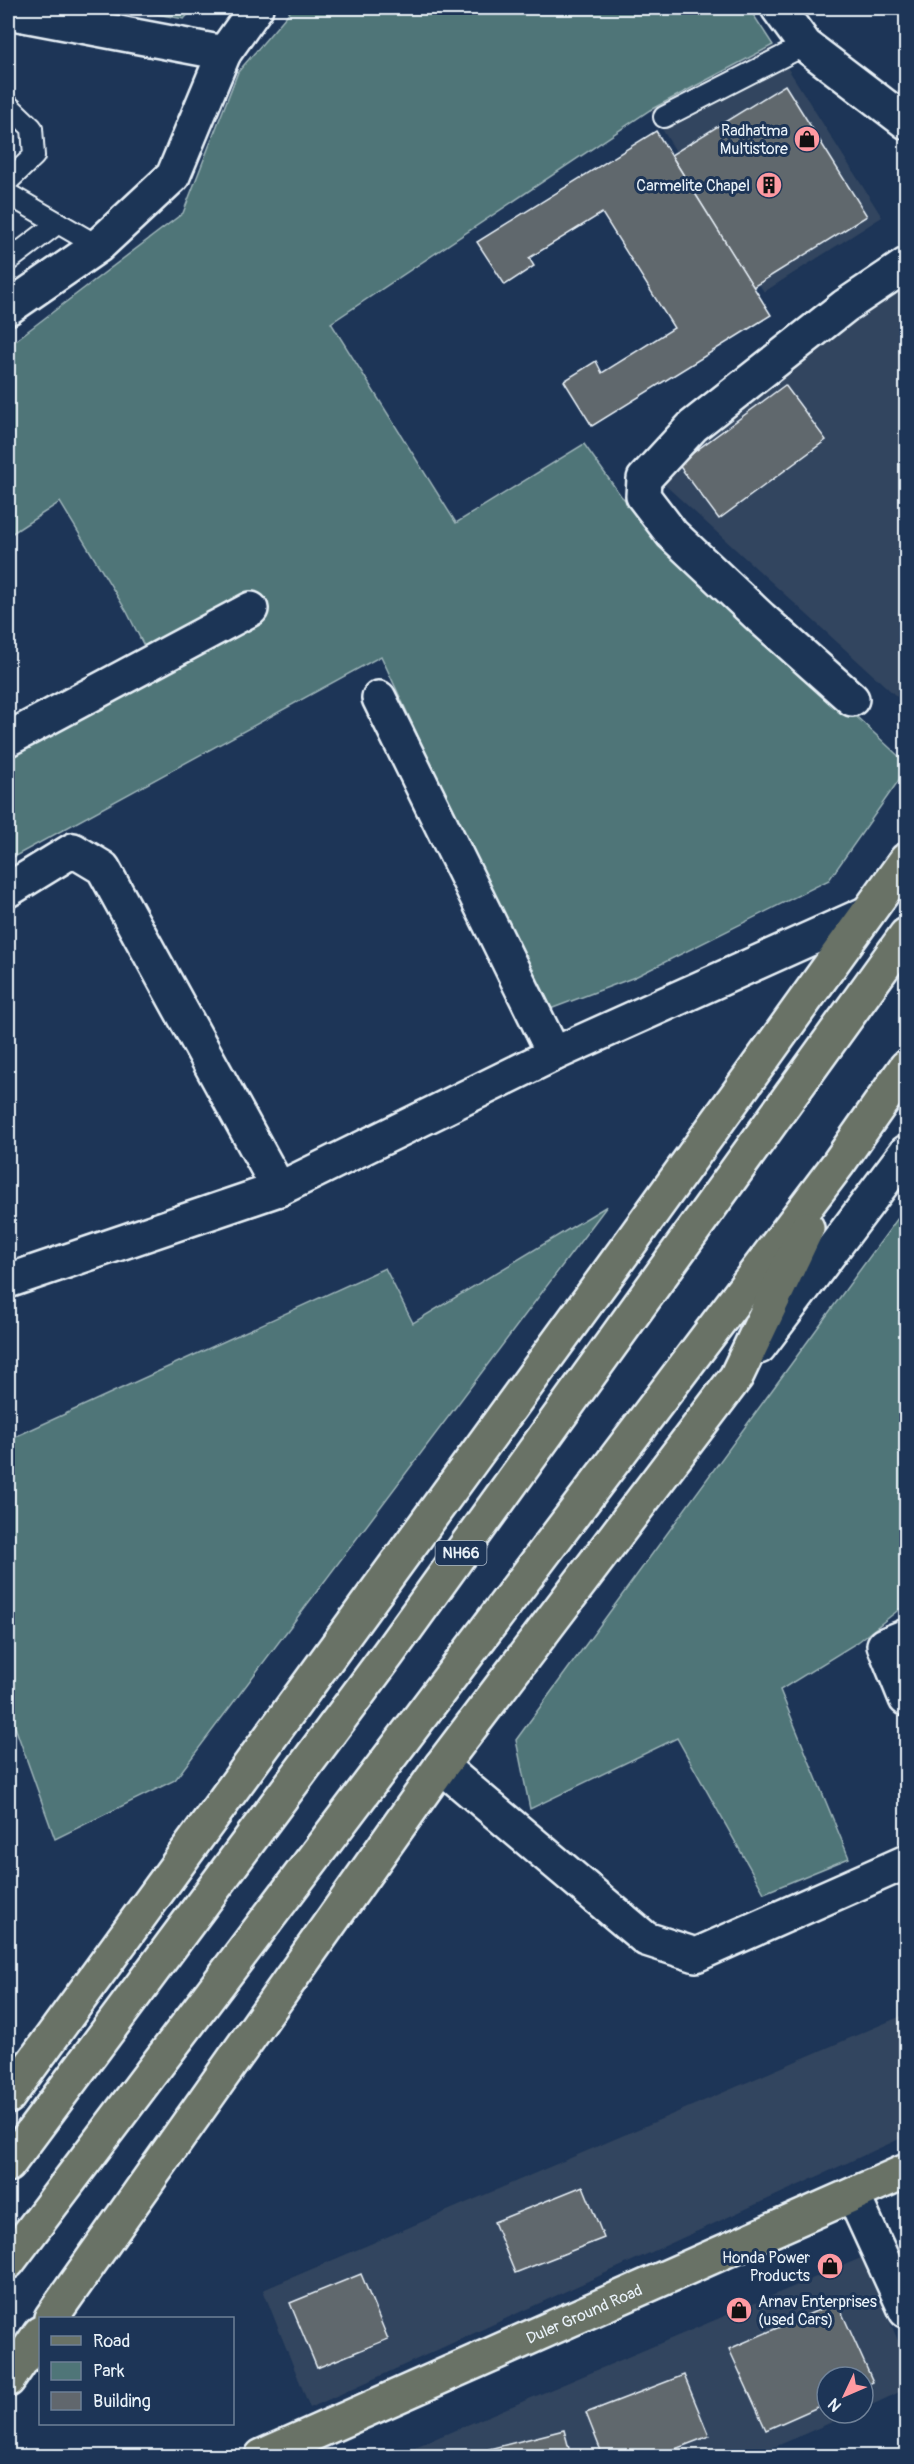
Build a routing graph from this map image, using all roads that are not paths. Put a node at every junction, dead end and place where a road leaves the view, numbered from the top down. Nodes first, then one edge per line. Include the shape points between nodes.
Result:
1 (256, 8) edge
2 (778, 8) edge
3 (8, 12) edge
4 (805, 45) junction
5 (224, 53) junction
6 (8, 105) edge
7 (664, 117) dead end
8 (906, 122) edge
9 (8, 182) edge
10 (8, 195) edge
11 (58, 223) junction
12 (98, 246) junction
13 (8, 261) edge
14 (906, 265) edge
15 (8, 308) edge
16 (251, 609) dead end
17 (380, 698) dead end
18 (852, 699) dead end
19 (8, 739) edge
20 (906, 860) edge
21 (8, 890) edge
22 (867, 913) junction
23 (906, 935) edge
24 (554, 1054) junction
25 (906, 1067) edge
26 (906, 1152) edge
27 (838, 1164) junction
28 (279, 1189) junction
29 (8, 1281) edge
30 (736, 1377) junction
31 (906, 1636) edge
32 (906, 1699) edge
33 (441, 1766) junction
34 (906, 1862) edge
35 (8, 2097) edge
36 (8, 2165) edge
37 (906, 2171) edge
38 (853, 2195) junction
39 (8, 2262) edge
40 (906, 2311) edge
41 (52, 2317) edge
42 (39, 2334) edge
43 (8, 2380) edge
44 (262, 2457) edge

1 - 5 street
2 - 4 street
3 - 5 street
4 - 7 lane
4 - 8 street
5 - 12 street via 173,176
6 - 9 lane via 32,128 34,156
10 - 11 lane
11 - 12 lane
11 - 13 lane
12 - 15 street
14 - 18 street via 845,306 693,426 644,479 643,496 672,534
16 - 19 street
17 - 24 street
20 - 22 main road
21 - 28 street via 73,850 103,868
22 - 24 street
22 - 35 main road
23 - 36 main road, NH66 via 395,1644
24 - 28 street
25 - 27 main road
26 - 30 street
27 - 30 main road
27 - 39 main road
28 - 29 street
30 - 33 main road
31 - 32 street via 884,1645
33 - 34 street via 646,1939 696,1955
33 - 41 main road
37 - 38 main road, Duler Ground Road
38 - 40 street
38 - 44 main road, Duler Ground Road
42 - 43 main road

